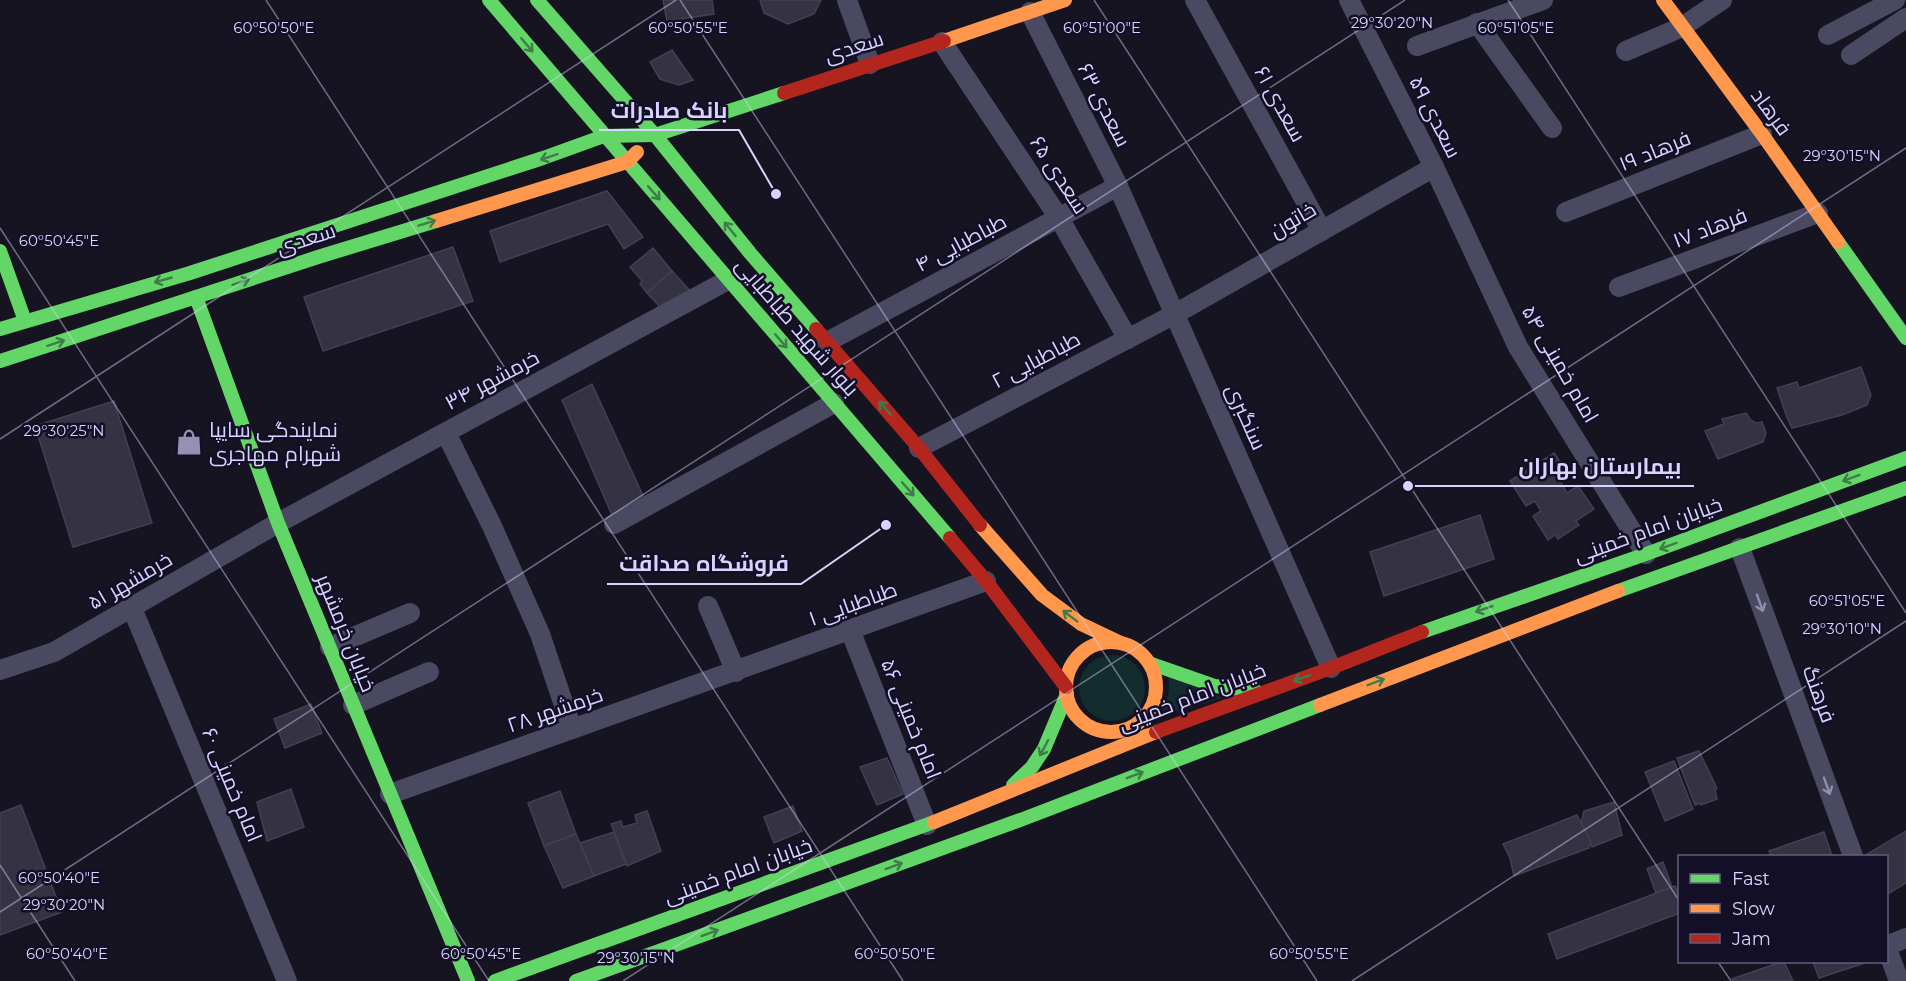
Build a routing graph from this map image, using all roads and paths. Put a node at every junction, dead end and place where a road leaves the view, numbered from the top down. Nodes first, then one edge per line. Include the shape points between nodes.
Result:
1 (489, 0) edge
2 (537, 0) edge
3 (848, 0) edge
4 (1065, 0) edge
5 (1196, 0) edge
6 (1349, 0) edge
7 (1543, 0) edge
8 (1663, 0) edge
9 (1722, 0) edge
10 (1895, 0) edge
11 (1030, 12) junction
12 (1906, 18) edge
13 (1477, 23) junction
14 (1682, 27) junction
15 (1828, 35) dead end
16 (942, 42) junction
17 (1417, 46) dead end
18 (1626, 51) dead end
19 (1851, 55) dead end
20 (870, 64) junction
21 (1552, 128) dead end
22 (1761, 134) junction
23 (655, 135) junction
24 (604, 136) junction
25 (627, 162) junction
26 (1434, 167) junction
27 (1118, 186) junction
28 (1566, 212) dead end
29 (1818, 213) junction
30 (1059, 218) junction
31 (1322, 231) junction
32 (0, 251) edge
33 (1476, 257) joint
34 (728, 279) junction
35 (1619, 287) dead end
36 (196, 297) junction
37 (1175, 314) junction
38 (25, 321) junction
39 (0, 328) edge
40 (1906, 338) edge
41 (1128, 339) junction
42 (827, 342) junction
43 (0, 362) edge
44 (834, 403) junction
45 (446, 433) junction
46 (920, 448) junction
47 (1906, 458) edge
48 (1906, 488) edge
49 (278, 523) junction
50 (614, 525) dead end
51 (1740, 548) junction
52 (1646, 554) junction
53 (987, 581) junction
54 (708, 606) dead end
55 (132, 608) junction
56 (410, 614) dead end
57 (850, 630) junction
58 (1121, 643) junction
59 (330, 647) junction
60 (1149, 663) junction
61 (1331, 668) junction
62 (0, 670) edge
63 (429, 672) dead end
64 (736, 672) junction
65 (1066, 690) junction
66 (1270, 690) junction
67 (353, 705) junction
68 (1137, 724) junction
69 (1264, 724) junction
70 (1165, 728) junction
71 (572, 729) junction
72 (1198, 730) dead end
73 (1220, 730) dead end
74 (1121, 731) junction
75 (1114, 749) junction
76 (1096, 790) junction
77 (1005, 792) junction
78 (390, 794) junction
79 (927, 825) junction
80 (1853, 855) edge
81 (1906, 938) edge
82 (1888, 946) edge
83 (1888, 949) edge
84 (287, 981) edge
85 (468, 981) edge
86 (495, 981) edge
87 (576, 981) edge
88 (1899, 981) edge

1 -> 24 main road, بلوار شهید طباطبایی
2 - 23 main road, بلوار شهید طباطبایی
3 - 20 street
4 - 11 main road, سعدی
5 - 31 street, سعدی ۶۱
6 - 26 street, سعدی ۵۹
7 - 13 street
8 - 14 main road, فرهاد
9 - 14 street
10 - 15 street
11 - 16 main road, سعدی
11 - 27 street, سعدی ۶۳
12 - 19 street
13 - 17 street
13 - 21 street
14 - 18 street
14 - 22 main road, فرهاد
16 - 20 main road, سعدی
16 - 30 street, سعدی ۶۵
20 - 23 main road, سعدی
22 - 28 street, فرهاد ۱۹
22 - 29 main road, فرهاد
23 - 24 main road, سعدی
23 - 25 main road
42 -> 23 main road, بلوار شهید طباطبایی
24 - 25 main road, بلوار شهید طباطبایی
24 -> 38 main road, سعدی via 202,269
25 -> 34 main road, بلوار شهید طباطبایی
36 -> 25 main road, سعدی
26 - 31 street, خاتون
26 - 33 street, سعدی ۵۹
27 - 30 street, طباطبایی ۴
27 - 37 street, سنگبری
29 - 35 street, فرهاد ۱۷
29 - 40 main road, فرهاد
30 - 41 street, سعدی ۶۵
30 - 42 street, طباطبایی ۴
31 - 37 street, خاتون
32 - 38 main road
33 - 52 street, امام خمینی ۵۴ via 1518,347
34 -> 44 main road, بلوار شهید طباطبایی
34 - 45 street, خرمشهر ۳۴
43 -> 36 main road, سعدی
36 - 49 main road, خیابان خرمشهر
37 - 41 street, طباطبایی ۲
37 - 61 street, سنگبری
38 - 39 main road, سعدی
41 - 46 street, طباطبایی ۲
46 -> 42 main road, بلوار شهید طباطبایی
44 - 50 street
44 -> 53 main road, بلوار شهید طباطبایی
45 - 49 street, خرمشهر ۳۴
45 - 71 street via 540,634
58 -> 46 main road, بلوار شهید طباطبایی via 1081,624 1042,595
47 -> 52 main road, خیابان امام خمینی
48 - 51 main road
49 - 55 street, خرمشهر ۵۱
49 - 59 main road, خیابان خرمشهر
69 -> 51 main road
51 -> 80 street, فرهنگ
52 -> 61 main road, خیابان امام خمینی via 1447,622
53 - 57 street, طباطبایی ۱
53 - 65 main road, بلوار شهید طباطبایی
54 - 64 street
55 - 62 street, خرمشهر ۵۱ via 54,652
55 - 84 street, امام خمینی ۶۰
56 - 59 street
57 - 64 street, طباطبایی ۱
57 - 79 street, امام خمینی ۵۶
58 - 60 main road via 1132,647
58 - 65 main road via 1098,645 1078,657 1069,671
59 - 67 main road, خیابان خرمشهر
60 - 66 main road via 1240,692
60 - 68 main road via 1156,689 1147,714
61 -> 66 main road, خیابان امام خمینی
63 - 67 street
64 - 71 street, خرمشهر ۲۸
65 - 74 main road via 1071,708 1080,720 1106,732
65 -> 77 main road via 1044,750
66 - 70 main road, خیابان امام خمینی
67 - 78 main road, خیابان خرمشهر
68 - 70 main road
68 - 74 main road
69 - 73 main road
76 -> 69 main road
70 - 72 main road
70 - 75 main road, خیابان امام خمینی
71 - 78 street, خرمشهر ۲۸
74 - 75 main road
75 - 76 main road
75 - 77 main road, خیابان امام خمینی
87 -> 76 main road
77 - 79 main road, خیابان امام خمینی
78 - 85 main road, خیابان خرمشهر
79 - 86 main road, خیابان امام خمینی
81 - 82 street
83 - 88 street

